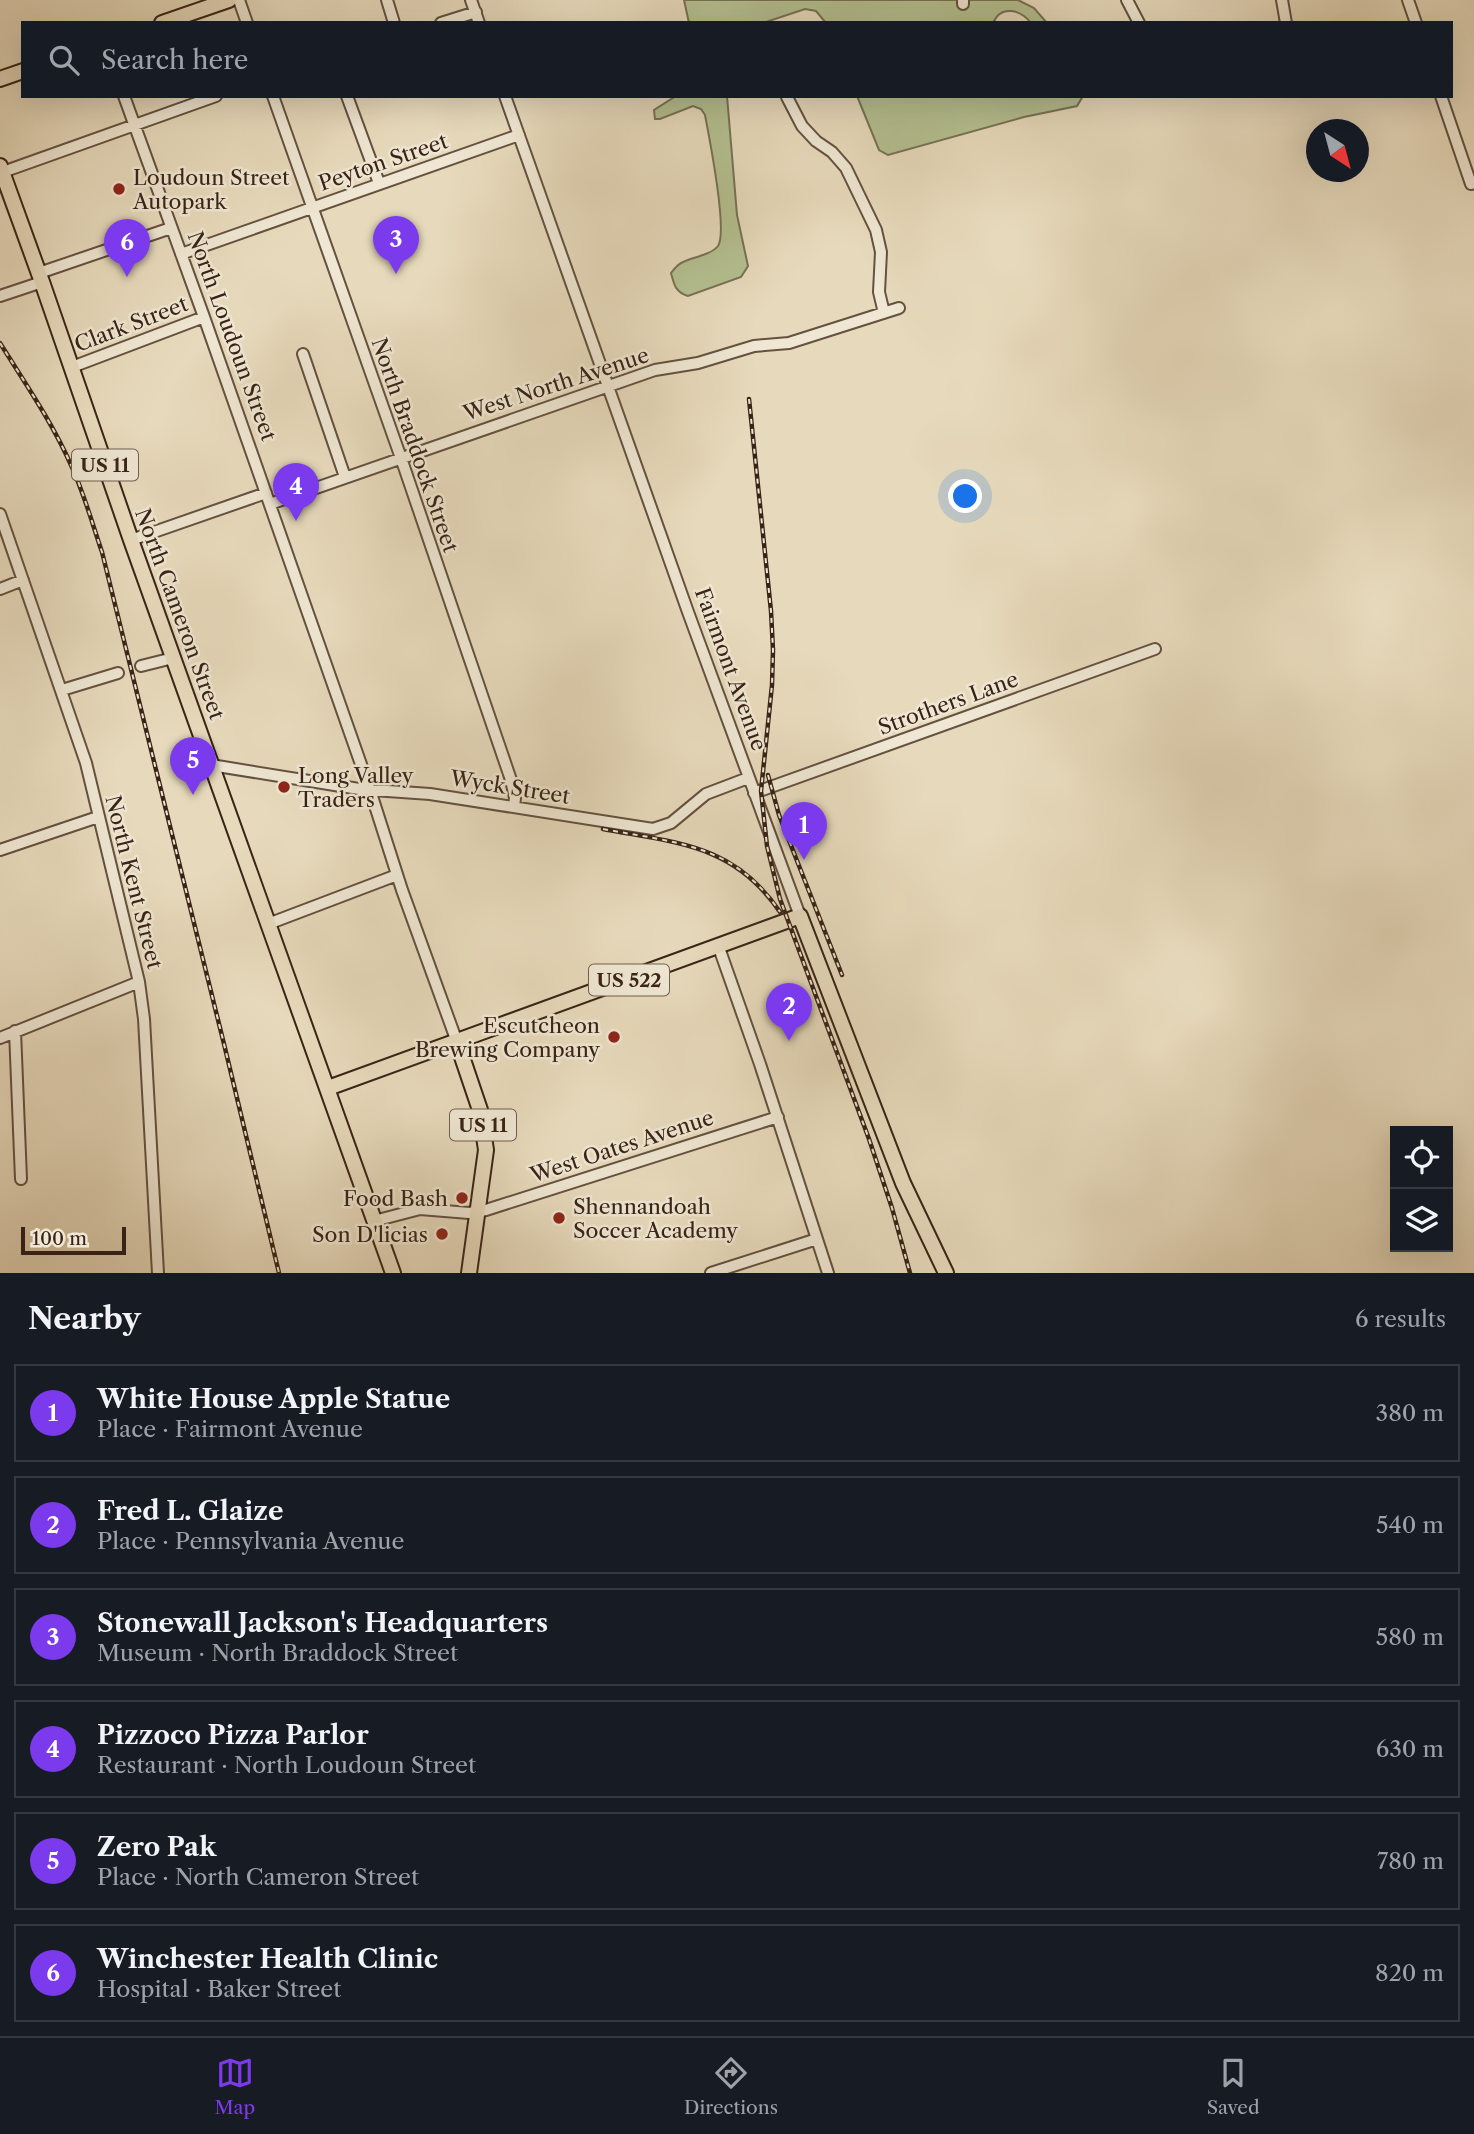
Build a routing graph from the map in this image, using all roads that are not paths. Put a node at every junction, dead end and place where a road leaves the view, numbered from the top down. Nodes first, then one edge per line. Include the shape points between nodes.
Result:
1 (229, 0) edge
2 (239, 0) edge
3 (387, 0) edge
4 (471, 0) edge
5 (1127, 0) edge
6 (1282, 0) edge
7 (1408, 0) edge
8 (477, 18) edge
9 (168, 21) edge
10 (246, 21) edge
11 (393, 21) edge
12 (455, 21) edge
13 (1138, 21) edge
14 (1286, 21) edge
15 (1415, 21) edge
16 (21, 72) edge
17 (0, 79) edge
18 (125, 98) edge
19 (210, 98) edge
20 (274, 98) edge
21 (348, 98) edge
22 (506, 98) edge
23 (788, 98) edge
24 (1442, 98) edge
25 (133, 126) junction
26 (519, 135) junction
27 (1, 170) edge
28 (379, 183) junction
29 (1471, 184) dead end
30 (312, 207) junction
31 (171, 228) junction
32 (181, 254) junction
33 (41, 277) junction
34 (0, 296) edge
35 (899, 308) dead end
36 (884, 313) junction
37 (204, 317) junction
38 (303, 354) dead end
39 (72, 367) junction
40 (609, 385) junction
41 (401, 458) junction
42 (345, 477) junction
43 (268, 499) junction
44 (0, 514) edge
45 (131, 540) junction
46 (23, 580) junction
47 (0, 589) edge
48 (1156, 649) dead end
49 (173, 657) junction
50 (141, 666) dead end
51 (118, 673) dead end
52 (62, 690) junction
53 (211, 765) junction
54 (748, 778) junction
55 (370, 790) junction
56 (754, 793) junction
57 (514, 807) junction
58 (98, 817) junction
59 (0, 850) edge
60 (397, 875) junction
61 (800, 916) junction
62 (268, 924) junction
63 (718, 945) junction
64 (139, 982) junction
65 (15, 1031) junction
66 (0, 1038) edge
67 (457, 1042) junction
68 (328, 1088) junction
69 (778, 1117) junction
70 (21, 1179) dead end
71 (477, 1212) junction
72 (374, 1221) junction
73 (817, 1239) junction
74 (158, 1273) edge
75 (393, 1273) edge
76 (469, 1273) edge
77 (711, 1273) edge
78 (828, 1273) edge
79 (946, 1273) edge

1 - 9 main road
2 - 10 street
3 - 11 street
4 - 8 street
5 - 13 street
6 - 14 street
7 - 15 street
8 - 12 street
16 - 17 main road
18 - 25 street, North Loudoun Street
19 - 25 street
20 - 30 street, North Braddock Street
21 - 28 street
22 - 26 street, Fairmont Avenue
23 - 36 street via 802,126 846,168 876,230
24 - 29 street
25 - 27 street
25 - 31 street, North Loudoun Street
26 - 28 street, Peyton Street
26 - 40 street, Fairmont Avenue
27 - 33 main road, North Cameron Street / US 11
28 - 30 street, Peyton Street
30 - 32 street, Peyton Street
30 - 41 street, North Braddock Street
31 - 32 street, North Loudoun Street
31 - 33 street
32 - 37 street, North Loudoun Street
33 - 34 street
33 - 39 main road, North Cameron Street / US 11
35 - 36 street, West North Avenue
36 - 40 street, West North Avenue via 789,343 754,346
37 - 39 street, Clark Street
37 - 43 street, North Loudoun Street
38 - 42 street
39 - 45 main road, North Cameron Street / US 11
40 - 41 street, West North Avenue
40 - 54 street, Fairmont Avenue
41 - 42 street, West North Avenue
41 - 57 street, North Braddock Street via 511,780
42 - 43 street, West North Avenue
43 - 45 street, West North Avenue
43 - 55 street, North Loudoun Street
44 - 46 street, North Kent Street
45 - 49 main road, North Cameron Street / US 11
46 - 47 street
46 - 52 street, North Kent Street
48 - 56 street, Strothers Lane
49 - 50 street
49 - 53 main road, North Cameron Street / US 11
51 - 52 street
52 - 58 street, North Kent Street
53 - 55 street, Wyck Street
53 - 62 main road, North Cameron Street / US 11
54 - 56 street, Fairmont Avenue
54 - 57 street, Wyck Street via 711,791 671,823 653,829
55 - 57 street, Wyck Street
55 - 60 street, North Loudoun Street
56 - 61 street, Fairmont Avenue
58 - 59 street
58 - 64 street, North Kent Street
60 - 62 street
60 - 67 street, North Loudoun Street
61 - 63 main road, US 522
61 - 79 main road, Fairmont Avenue via 902,1183
62 - 68 main road, North Cameron Street / US 11
63 - 67 main road, US 522
63 - 69 street
64 - 65 street
64 - 74 street, North Kent Street
65 - 66 street
65 - 70 street
67 - 68 main road
67 - 71 main road, North Loudoun Street / US 11 via 485,1138
68 - 72 main road, North Cameron Street / US 11
69 - 71 street, West Oates Avenue
69 - 73 street
71 - 72 street via 420,1209
71 - 76 main road, North Loudoun Street / US 11
72 - 75 main road, North Cameron Street / US 11
73 - 77 street
73 - 78 street

